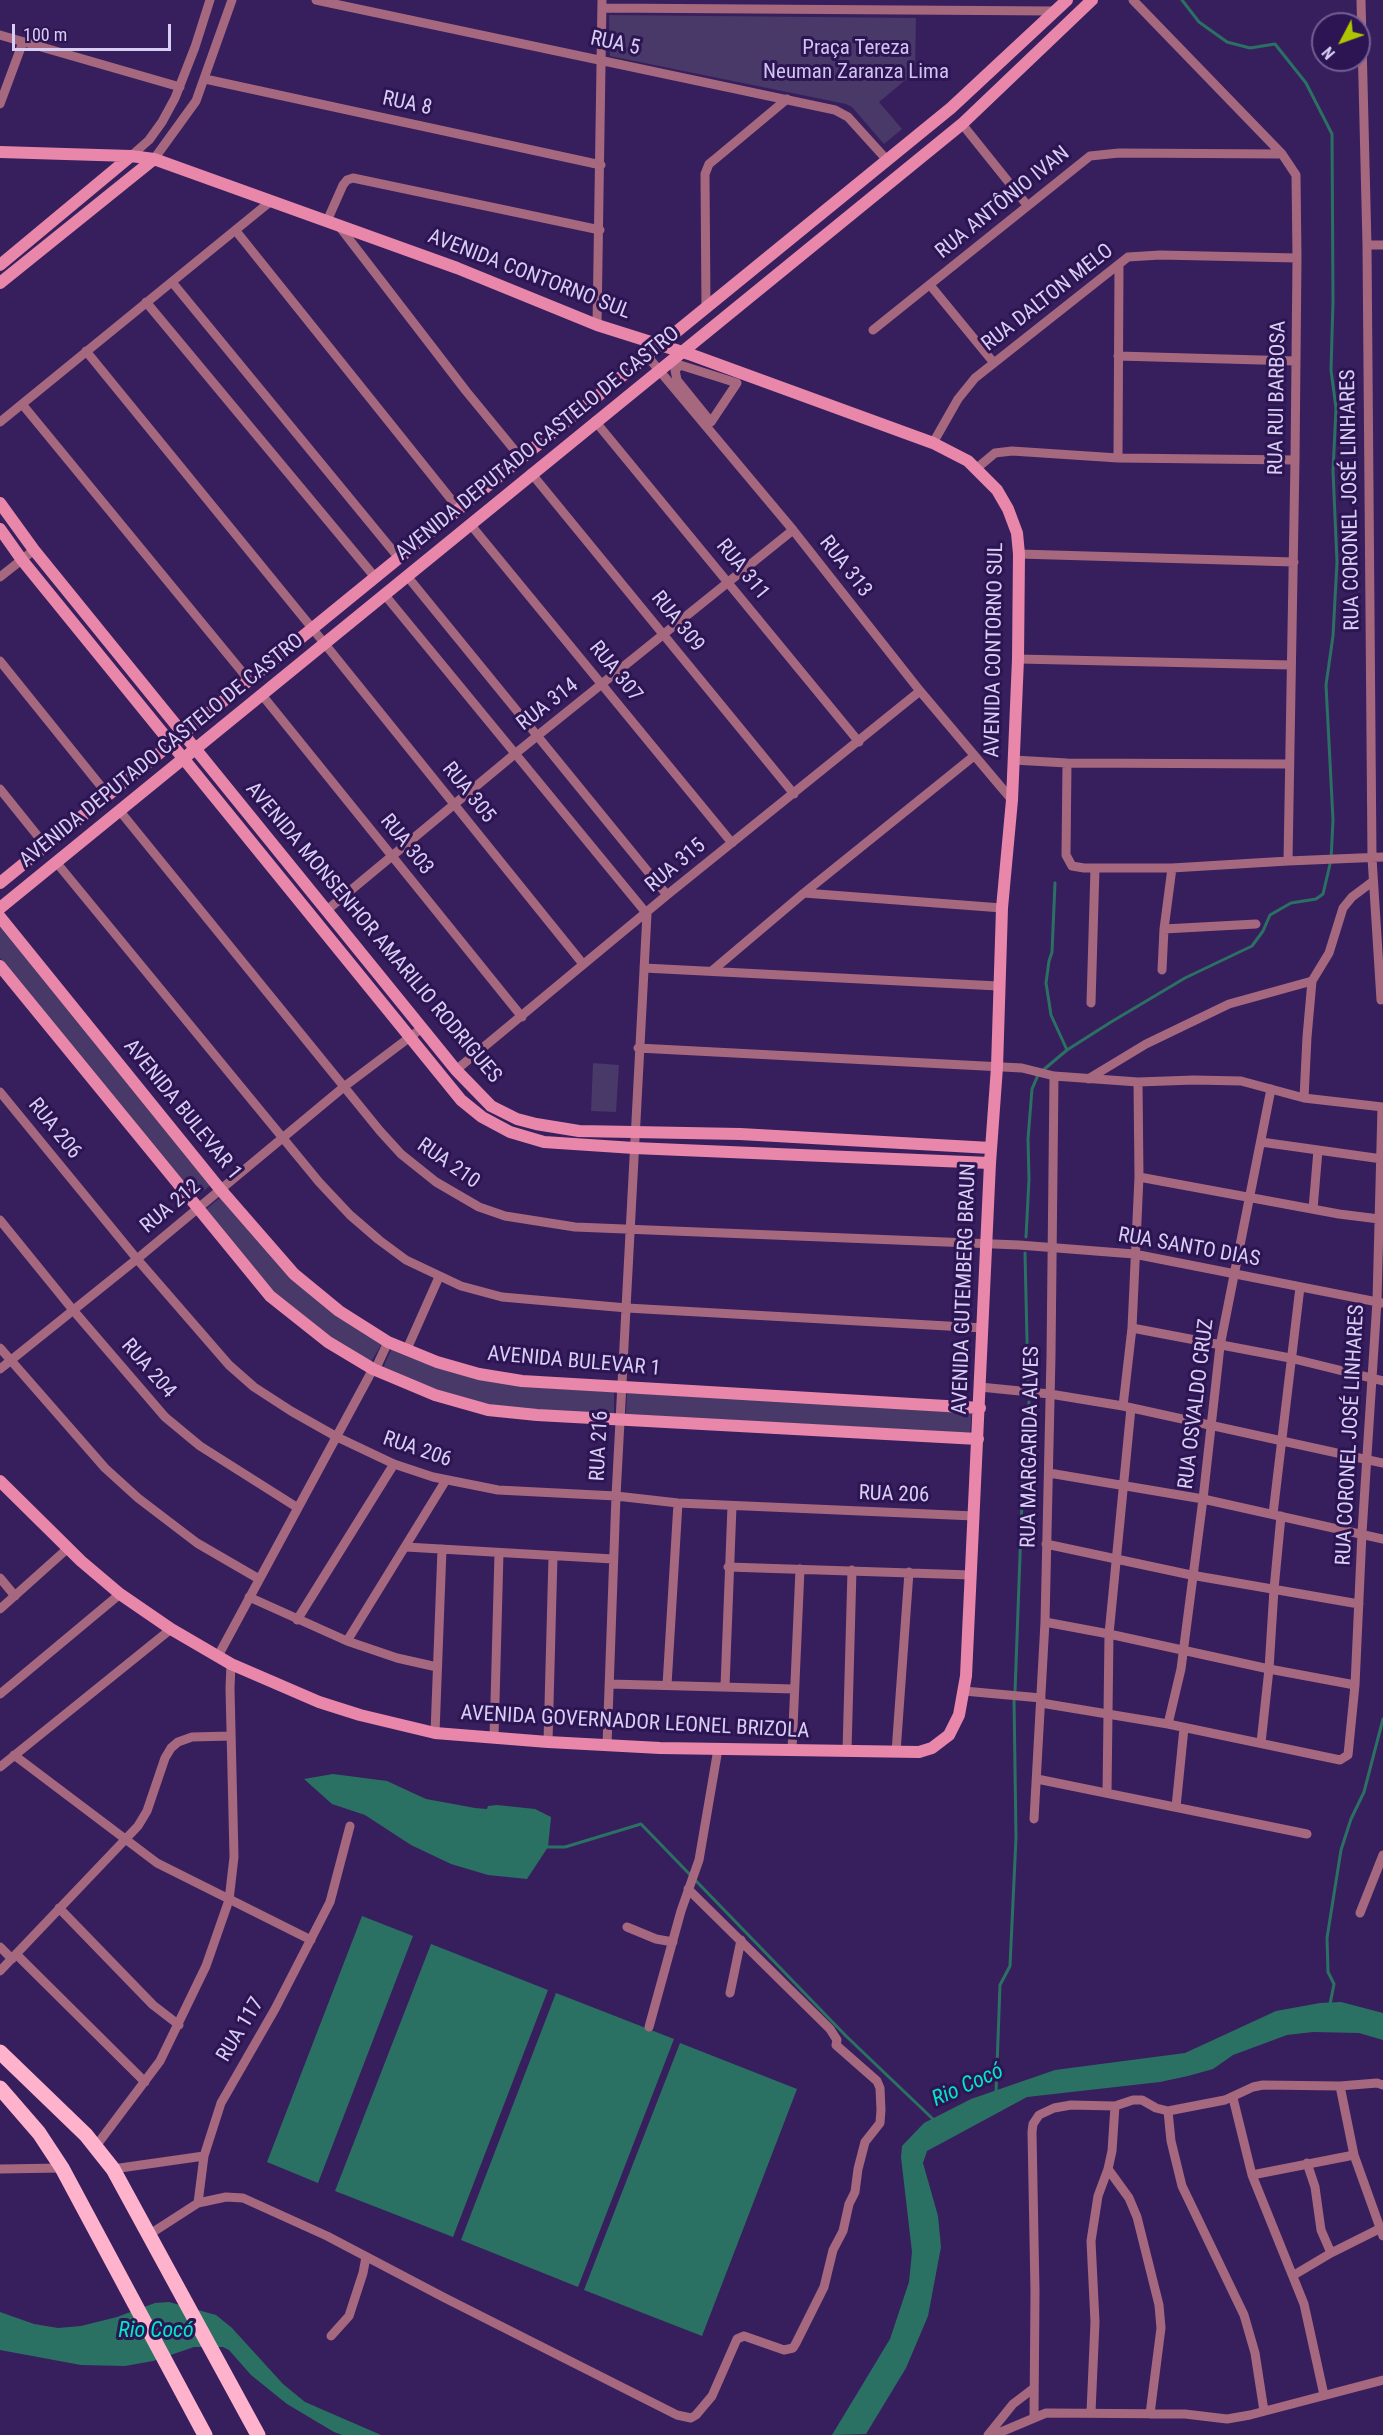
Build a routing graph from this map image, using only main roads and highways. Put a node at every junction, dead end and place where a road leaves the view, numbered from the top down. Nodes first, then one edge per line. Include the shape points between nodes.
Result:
1 (0, 2052) edge
2 (0, 2088) edge
3 (205, 2435) edge
4 (258, 2435) edge

1 - 4 main road via 96,2146 113,2169
2 - 3 main road via 39,2133 62,2168

